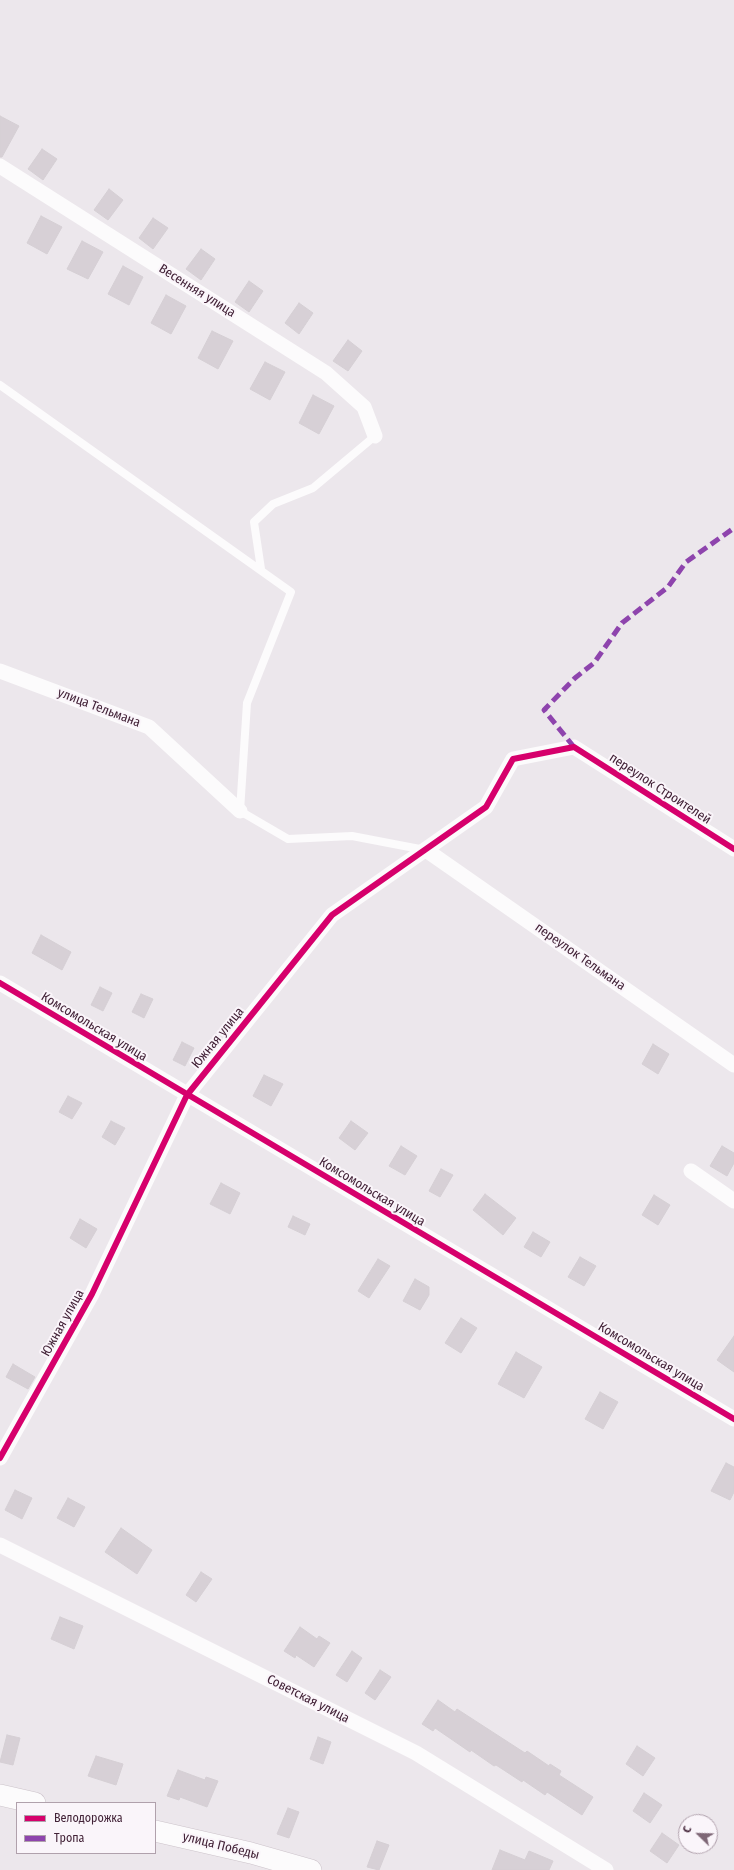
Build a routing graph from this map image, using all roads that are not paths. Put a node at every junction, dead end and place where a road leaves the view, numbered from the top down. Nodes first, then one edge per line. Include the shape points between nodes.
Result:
1 (0, 166) edge
2 (0, 385) edge
3 (375, 436) joint
4 (261, 569) junction
5 (0, 671) edge
6 (574, 747) joint
7 (240, 811) junction
8 (734, 849) edge
9 (426, 850) junction
10 (0, 983) edge
11 (734, 1064) edge
12 (187, 1095) junction
13 (691, 1171) dead end
14 (734, 1201) edge
15 (734, 1420) edge
16 (0, 1458) edge
17 (0, 1545) edge
18 (0, 1795) edge
19 (31, 1802) edge
20 (156, 1831) edge
21 (310, 1870) edge
22 (606, 1870) edge

1 - 3 street, Весенняя улица via 326,373 364,407
2 - 4 lane
3 - 4 lane via 313,488 273,504 254,522
4 - 7 lane via 291,592 247,703
5 - 7 street, улица Тельмана via 149,727
6 - 8 street, переулок Строителей
6 - 9 street, Южная улица via 513,759 486,807
7 - 9 lane via 288,839 352,836
9 - 11 street, переулок Тельмана
9 - 12 street, Южная улица via 332,915
10 - 12 street, Комсомольская улица
12 - 15 street, Комсомольская улица
12 - 16 street, Южная улица via 92,1294
13 - 14 street
17 - 22 street, Советская улица via 416,1753
18 - 19 main road
20 - 21 main road, улица Победы

